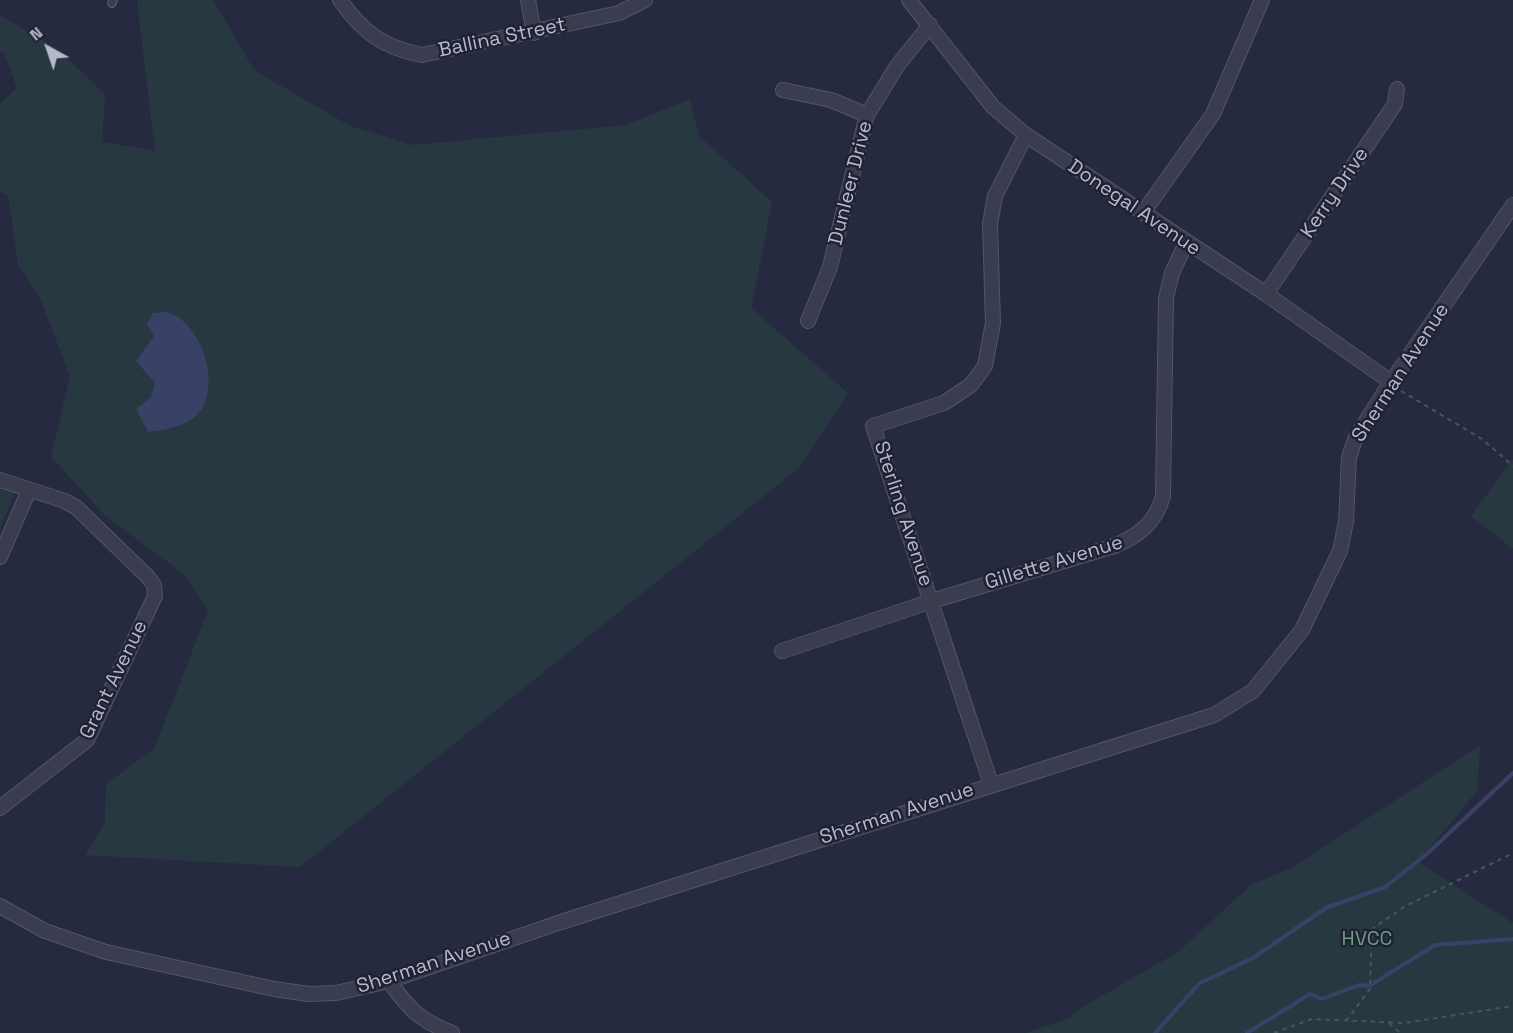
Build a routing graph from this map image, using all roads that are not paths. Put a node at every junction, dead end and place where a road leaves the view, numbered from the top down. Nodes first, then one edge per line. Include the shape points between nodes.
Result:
1 (340, 0) edge
2 (528, 0) edge
3 (645, 0) edge
4 (909, 0) edge
5 (1262, 0) edge
6 (930, 25) junction
7 (534, 33) junction
8 (1397, 89) dead end
9 (783, 90) dead end
10 (867, 115) junction
11 (1026, 135) junction
12 (1513, 205) edge
13 (1143, 213) junction
14 (1186, 243) junction
15 (1266, 294) junction
16 (808, 321) dead end
17 (1390, 382) junction
18 (0, 480) edge
19 (29, 490) junction
20 (0, 557) edge
21 (932, 601) junction
22 (782, 651) dead end
23 (991, 784) junction
24 (0, 808) edge
25 (0, 906) edge
26 (388, 981) junction
27 (452, 1033) edge

1 - 7 street, Ballina Street via 378,41 403,52 422,55
2 - 7 street
3 - 7 street, Ballina Street via 619,13
4 - 6 street, Donegal Avenue
5 - 13 street via 1213,114
6 - 10 street, Dunleer Drive via 897,66
6 - 11 street, Donegal Avenue via 993,106
8 - 15 street, Kerry Drive via 1395,104
9 - 10 street via 831,100
10 - 16 street, Dunleer Drive via 830,267
11 - 13 street, Donegal Avenue
11 - 21 street, Sterling Avenue via 1002,177 990,224 993,323 985,366 971,385 944,403 873,426
12 - 17 street, Sherman Avenue
13 - 14 street, Donegal Avenue
14 - 15 street, Donegal Avenue
14 - 21 street, Gillette Avenue via 1166,298 1163,496 1153,521 1114,546
15 - 17 street, Donegal Avenue
17 - 23 street, Sherman Avenue via 1356,437 1349,458 1346,522 1330,575 1302,630 1253,691 1214,715
18 - 19 street
19 - 20 street
19 - 24 street, Grant Avenue via 77,508 154,585 154,596 87,740
21 - 22 street, Gillette Avenue
21 - 23 street, Sterling Avenue
23 - 26 street, Sherman Avenue
25 - 26 street, Sherman Avenue via 45,931 106,952 274,989 336,993
26 - 27 street via 410,1011

